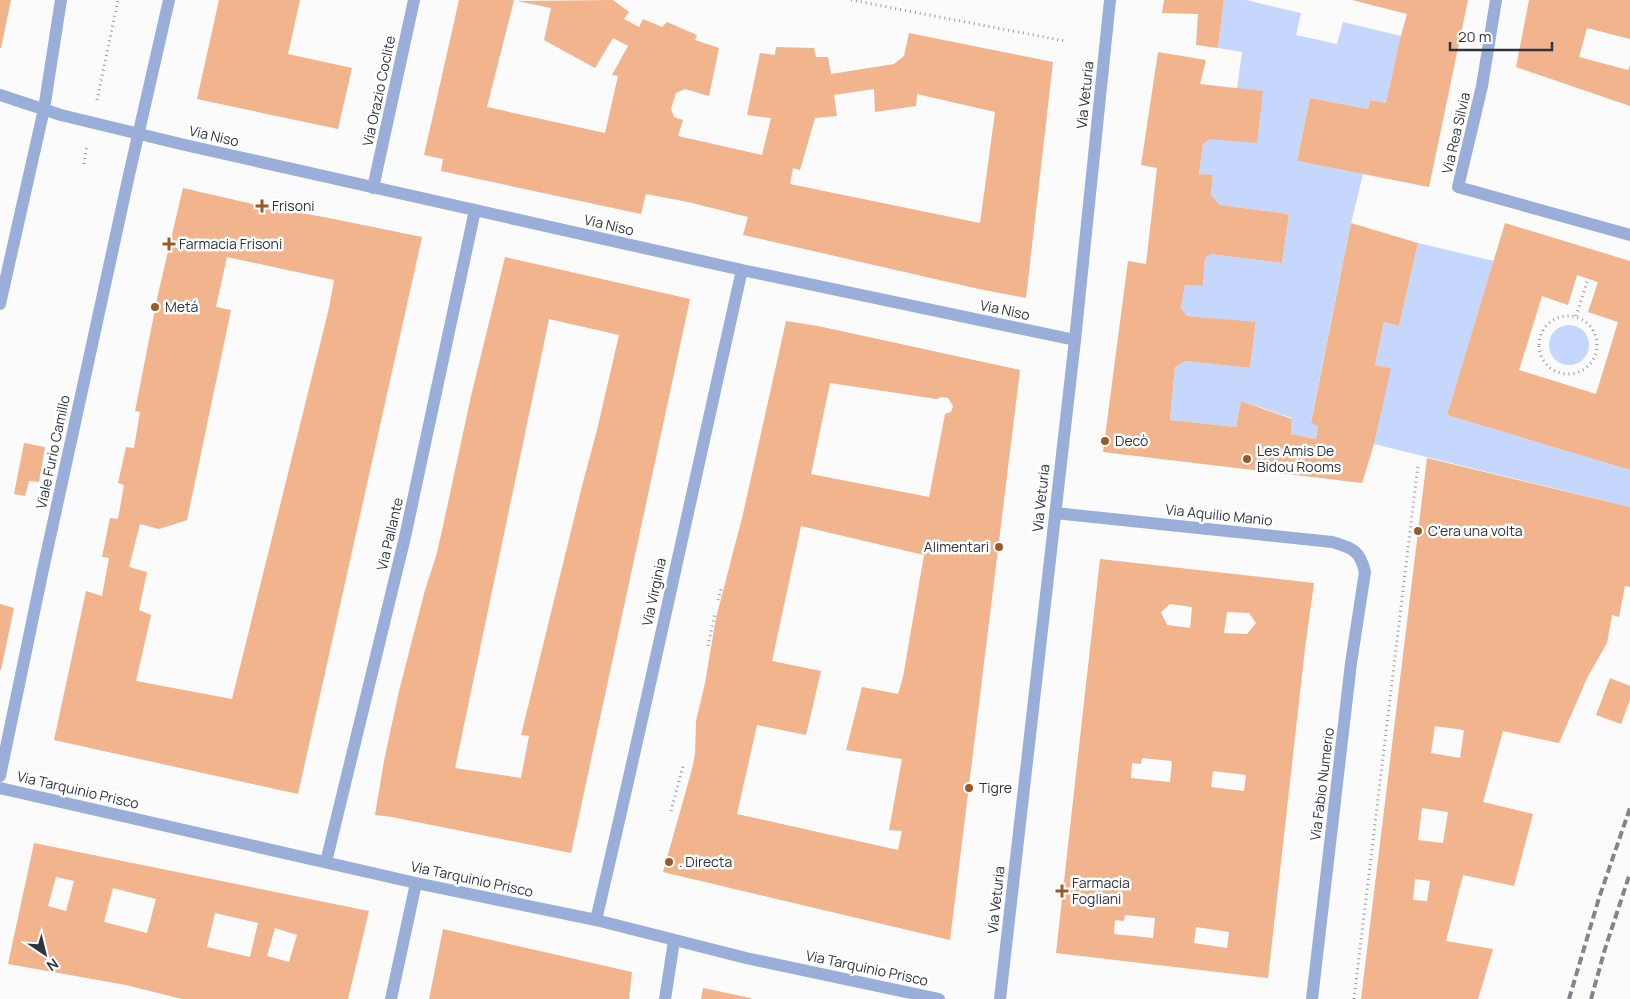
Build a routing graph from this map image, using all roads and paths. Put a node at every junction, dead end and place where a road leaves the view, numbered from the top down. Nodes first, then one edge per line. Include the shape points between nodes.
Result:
1 (61, 0) edge
2 (118, 0) edge
3 (169, 0) edge
4 (414, 0) edge
5 (851, 0) edge
6 (1110, 0) edge
7 (1496, 0) edge
8 (1065, 41) dead end
9 (0, 95) edge
10 (44, 110) junction
11 (92, 123) junction
12 (138, 134) junction
13 (84, 164) dead end
14 (373, 188) junction
15 (475, 210) junction
16 (1630, 235) edge
17 (742, 270) junction
18 (1588, 279) dead end
19 (0, 304) edge
20 (1576, 316) junction
21 (1075, 340) junction
22 (1418, 465) dead end
23 (1055, 513) junction
24 (1365, 572) joint
25 (721, 588) dead end
26 (718, 600) dead end
27 (715, 613) dead end
28 (708, 646) dead end
29 (682, 766) dead end
30 (0, 776) edge
31 (0, 788) edge
32 (671, 812) dead end
33 (326, 862) junction
34 (416, 882) junction
35 (596, 920) junction
36 (674, 940) junction
37 (391, 999) edge
38 (665, 999) edge
39 (938, 999) edge
40 (1000, 999) edge
41 (1312, 999) edge
42 (1354, 999) edge

1 - 10 street
2 - 11 path
3 - 12 street, Viale Furio Camillo
4 - 14 street, Via Orazio Coclite
5 - 8 path
6 - 21 street, Via Veturia
7 - 16 street, Via Rea Silvia via 1482,86 1458,187
9 - 10 street
10 - 11 street
10 - 19 street
11 - 12 street
11 - 13 path
12 - 14 street, Via Niso
12 - 30 street, Viale Furio Camillo
14 - 15 street, Via Niso
15 - 17 street, Via Niso
15 - 33 street, Via Pallante via 405,538
17 - 21 street, Via Niso
17 - 35 street, Via Virginia
18 - 20 path
20 - 20 path via 1593,328 1598,338 1598,350 1585,370 1563,374 1544,362 1539,352 1539,340 1551,321 1562,316
21 - 23 street, Via Veturia
22 - 42 path
23 - 24 street, Via Aquilio Manio via 1332,542 1354,550 1363,562
23 - 40 street, Via Veturia
24 - 41 street, Via Fabio Numerio via 1351,663
25 - 26 path
27 - 28 path
29 - 32 path
31 - 33 street, Via Tarquinio Prisco
33 - 34 street, Via Tarquinio Prisco
34 - 35 street, Via Tarquinio Prisco
34 - 37 street
35 - 36 street, Via Tarquinio Prisco
36 - 38 street
36 - 39 street, Via Tarquinio Prisco

